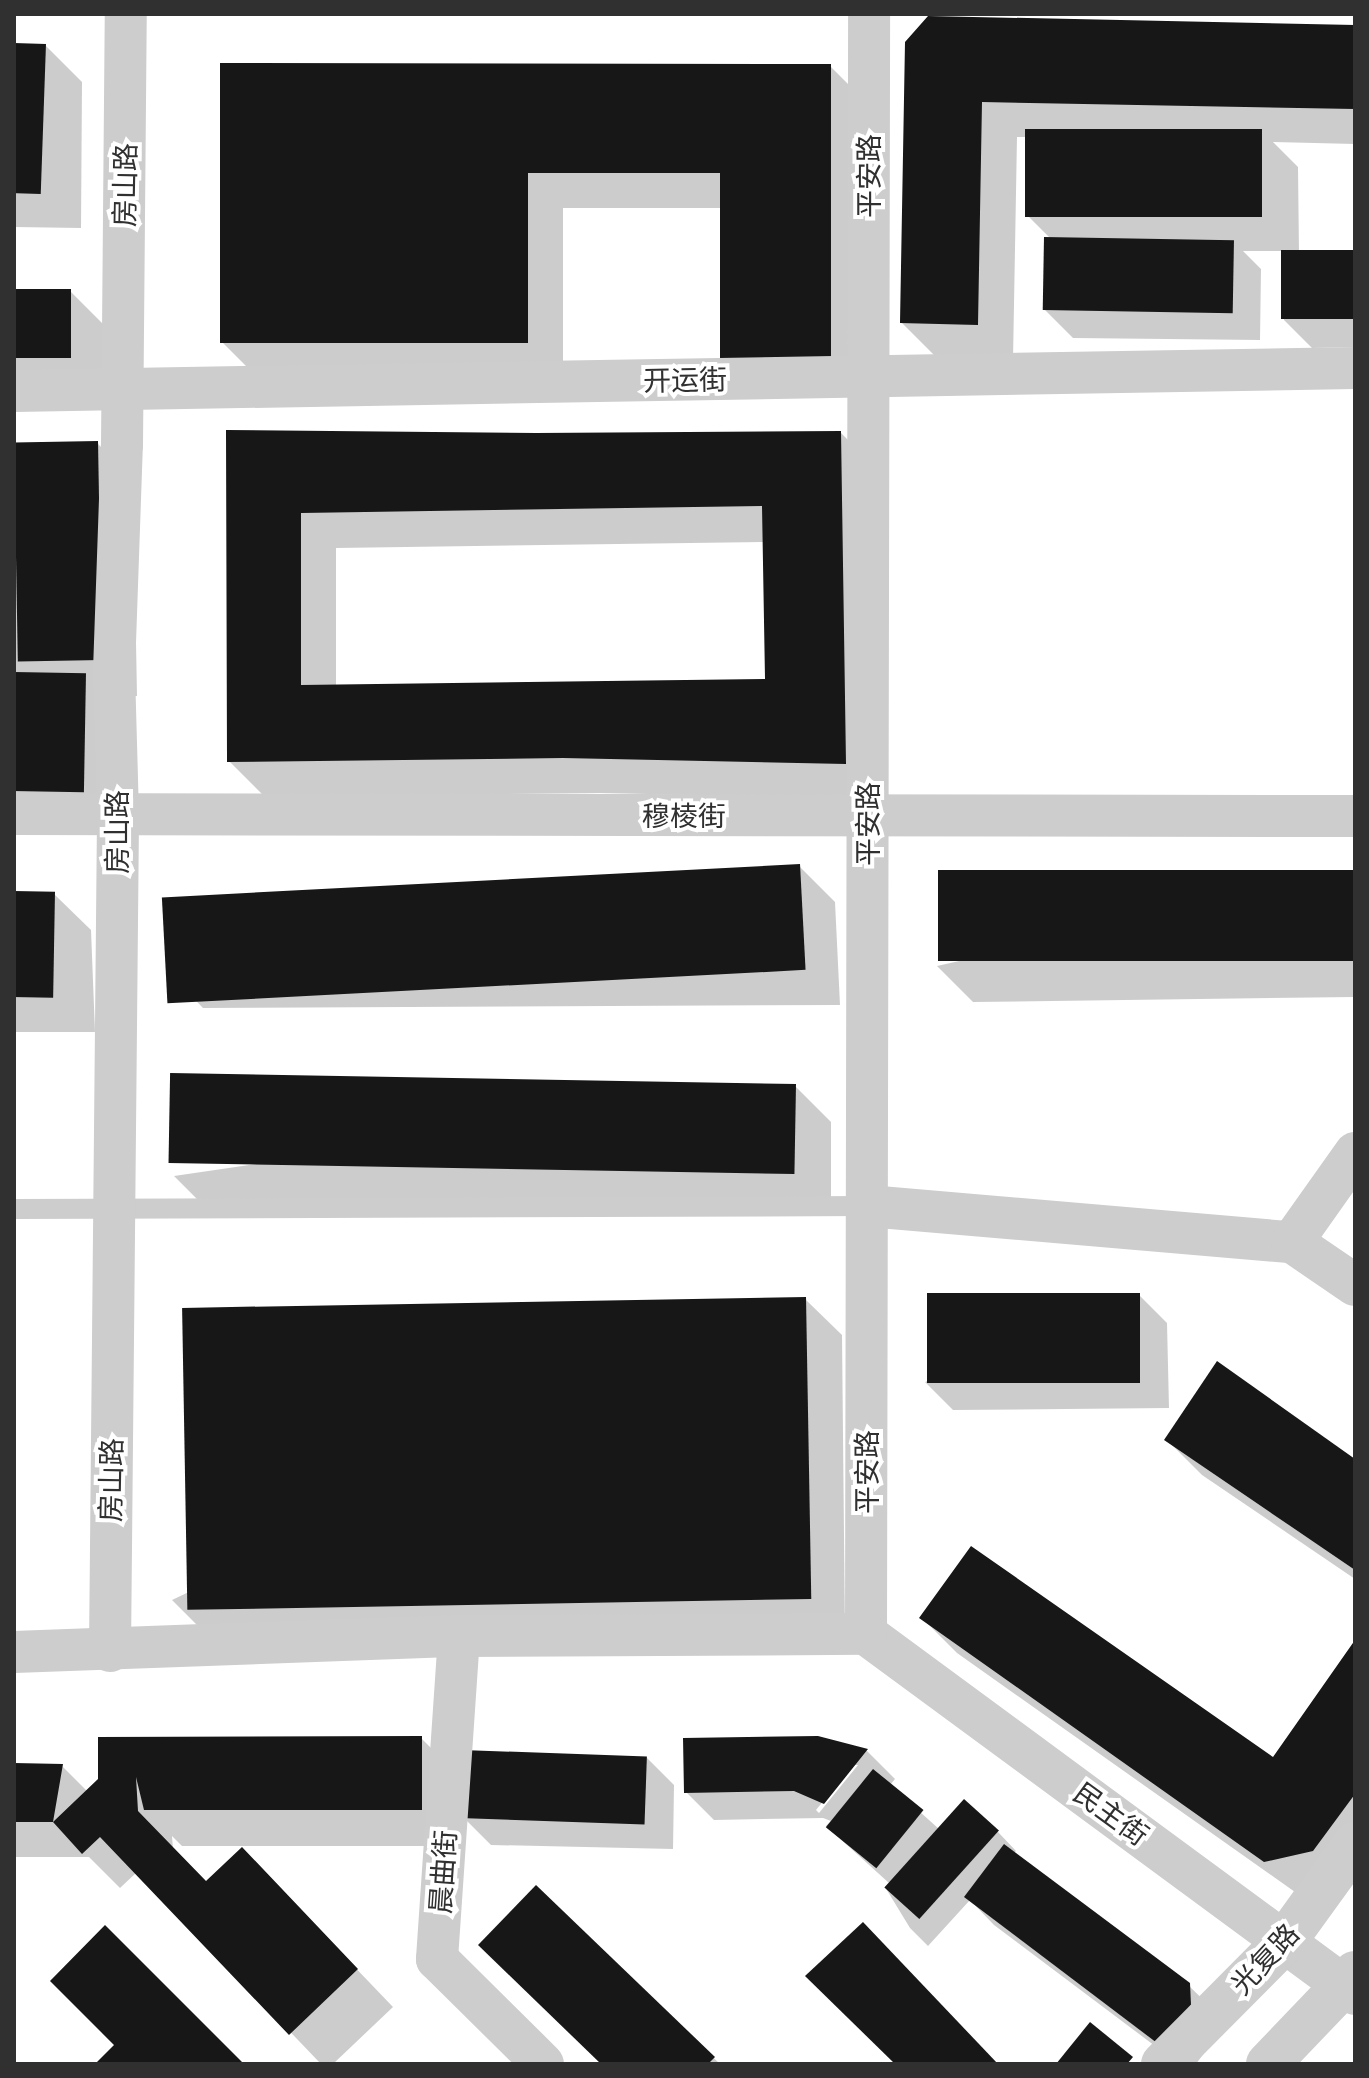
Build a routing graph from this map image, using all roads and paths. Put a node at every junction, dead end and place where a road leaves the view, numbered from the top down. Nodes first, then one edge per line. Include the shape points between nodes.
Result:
1 (126, 14) edge
2 (869, 14) edge
3 (1355, 368) edge
4 (869, 377) junction
5 (122, 389) junction
6 (14, 391) edge
7 (14, 814) edge
8 (118, 815) junction
9 (868, 816) junction
10 (1355, 816) edge
11 (1355, 1153) edge
12 (868, 1206) junction
13 (14, 1209) edge
14 (114, 1209) junction
15 (1292, 1242) junction
16 (1355, 1285) edge
17 (866, 1634) junction
18 (459, 1636) junction
19 (110, 1651) junction
20 (14, 1652) edge
21 (1355, 1844) edge
22 (1285, 1941) junction
23 (1352, 1985) edge
24 (543, 2064) edge
25 (1163, 2064) edge
26 (1268, 2064) edge

1 - 5 street, 房山路
2 - 4 street, 平安路
3 - 4 street, 开运街
4 - 5 street, 开运街
4 - 9 street, 平安路
5 - 6 street, 开运街
5 - 8 street, 房山路 via 114,671
7 - 8 street, 穆棱街
8 - 9 street, 穆棱街
8 - 14 street, 房山路
9 - 10 street, 穆棱街
9 - 12 street, 平安路
11 - 15 street
12 - 14 lane
12 - 15 street
12 - 17 street, 平安路
13 - 14 lane
14 - 19 street, 房山路
15 - 16 street
17 - 18 street
17 - 22 street, 民主街
18 - 19 street
18 - 24 street, 晨曲街 via 437,1959
19 - 20 street
21 - 22 street, 光复路
22 - 23 street, 民主街
22 - 25 street, 光复路
23 - 26 street

